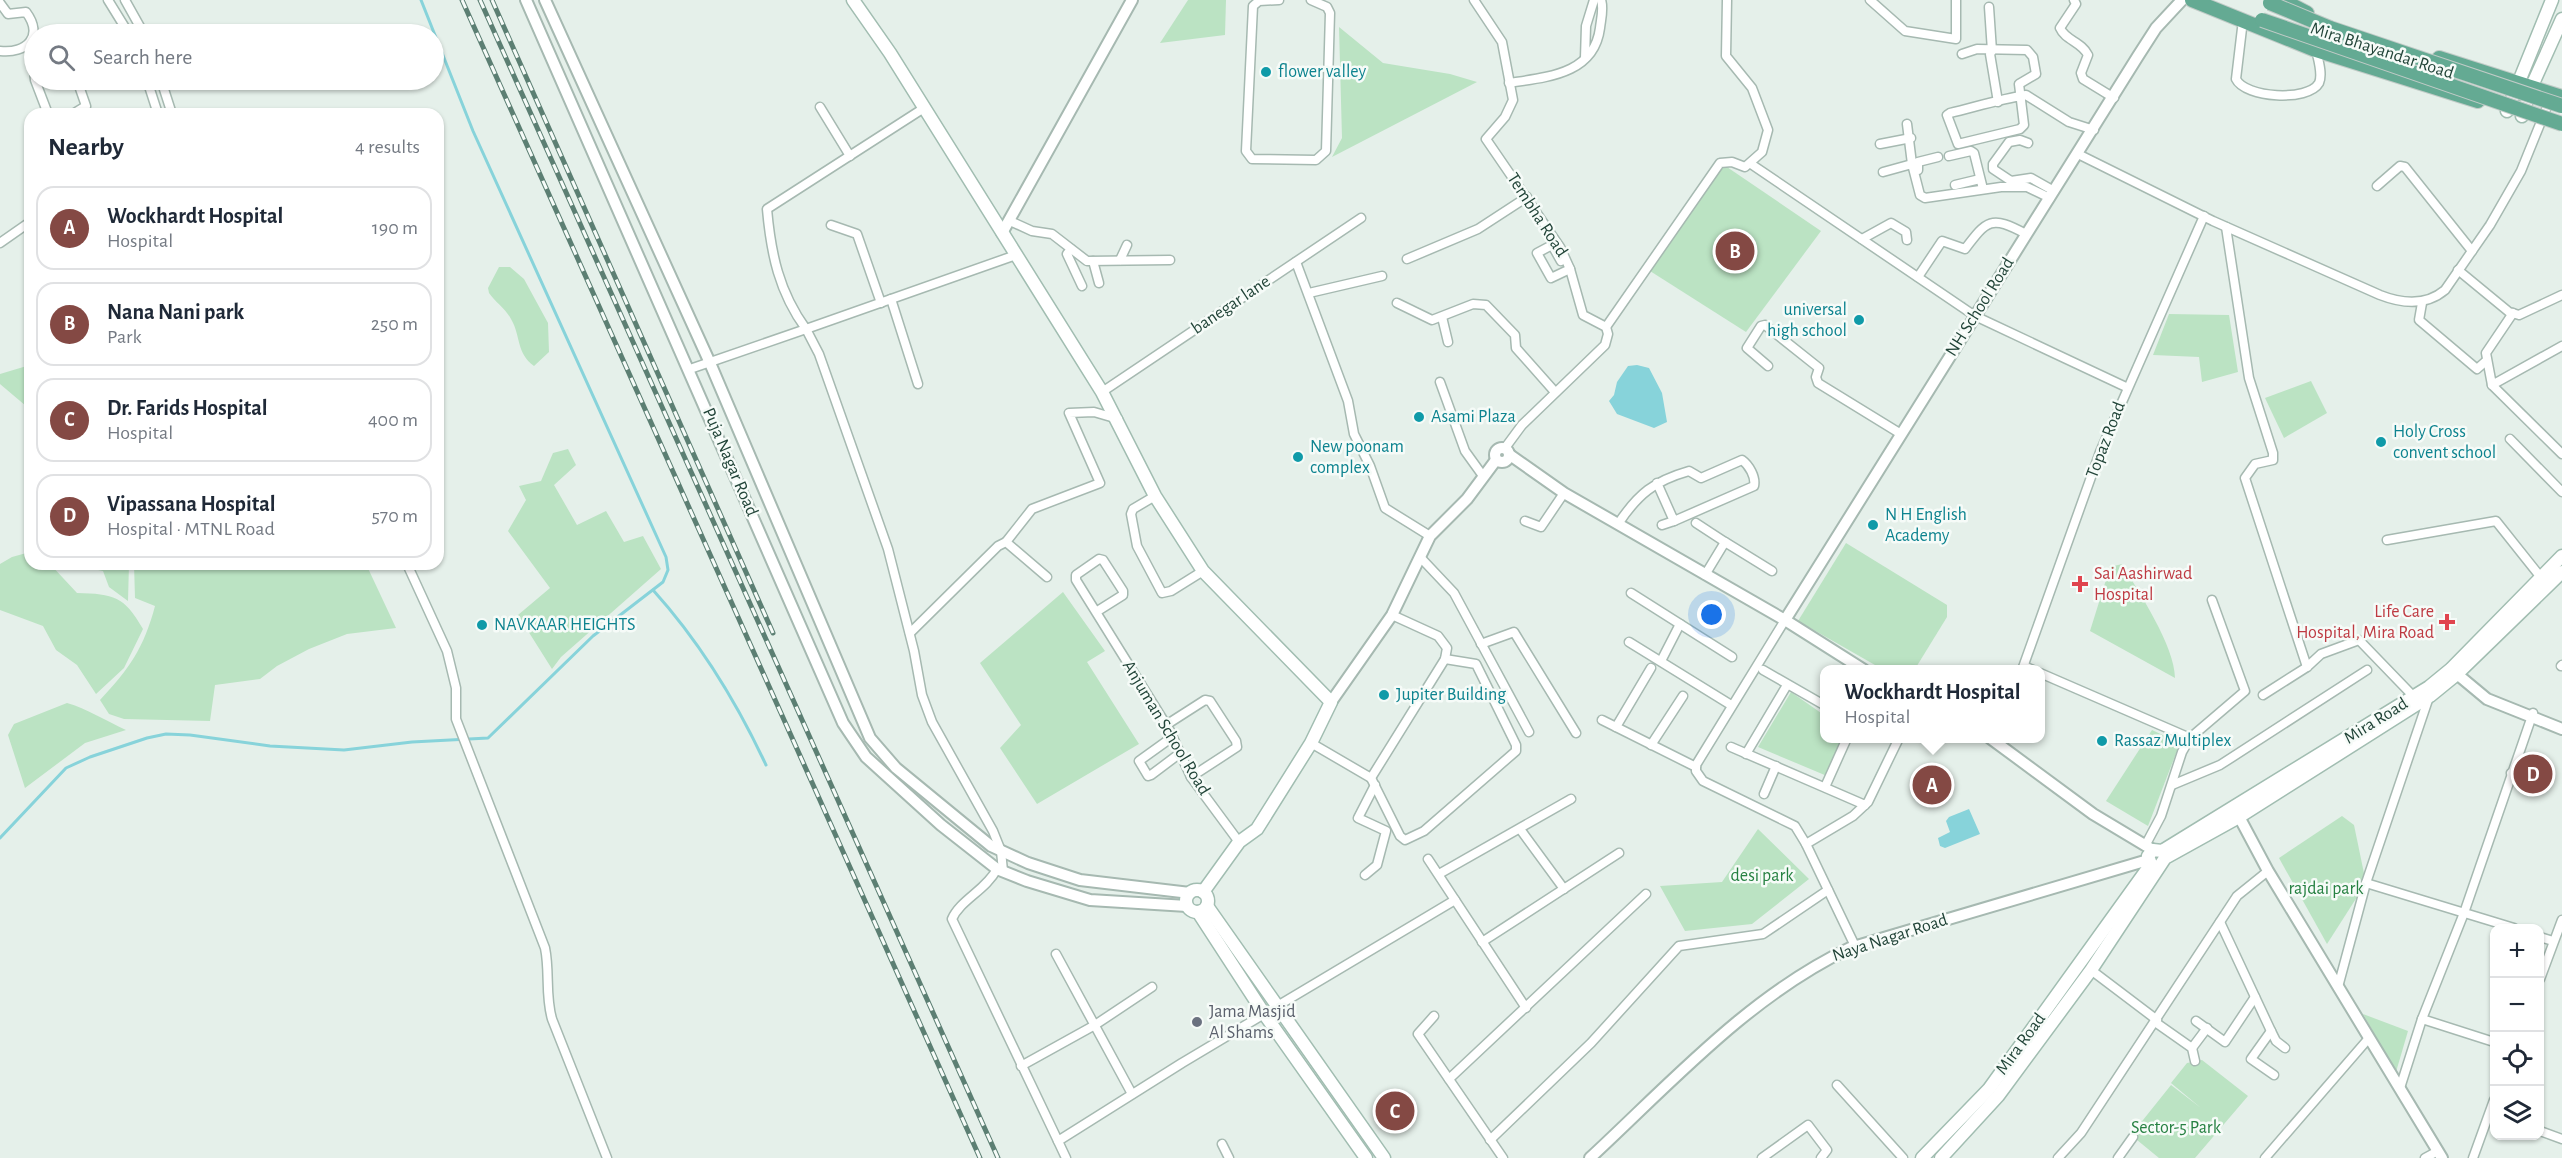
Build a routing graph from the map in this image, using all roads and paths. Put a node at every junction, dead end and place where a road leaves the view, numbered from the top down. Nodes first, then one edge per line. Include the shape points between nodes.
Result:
1 (108, 0) edge
2 (125, 0) edge
3 (526, 0) edge
4 (545, 0) edge
5 (853, 0) edge
6 (1132, 0) edge
7 (1279, 0) edge
8 (1311, 0) edge
9 (1474, 0) edge
10 (1594, 0) edge
11 (1601, 0) edge
12 (1727, 0) edge
13 (1870, 0) edge
14 (1956, 0) edge
15 (2074, 0) edge
16 (2182, 0) edge
17 (2192, 0) edge
18 (2211, 0) edge
19 (2552, 0) edge
20 (2272, 1) edge
21 (0, 3) edge
22 (1989, 7) dead end
23 (2562, 19) edge
24 (2243, 20) junction
25 (31, 24) edge
26 (121, 24) edge
27 (138, 24) edge
28 (24, 46) edge
29 (2316, 50) junction
30 (0, 51) edge
31 (1992, 51) junction
32 (1962, 54) dead end
33 (1584, 62) junction
34 (1509, 83) junction
35 (2516, 83) junction
36 (2531, 88) junction
37 (38, 90) edge
38 (80, 90) edge
39 (151, 90) edge
40 (165, 90) edge
41 (2020, 96) junction
42 (2557, 96) edge
43 (2114, 98) junction
44 (1998, 102) junction
45 (2562, 106) edge
46 (820, 107) dead end
47 (46, 108) edge
48 (83, 108) edge
49 (157, 108) edge
50 (171, 108) edge
51 (924, 108) junction
52 (2507, 111) junction
53 (2522, 116) junction
54 (2541, 122) junction
55 (1907, 124) dead end
56 (2562, 124) edge
57 (2094, 130) junction
58 (2562, 130) edge
59 (1911, 138) junction
60 (2028, 143) dead end
61 (1880, 144) dead end
62 (2078, 154) junction
63 (850, 156) junction
64 (1949, 156) dead end
65 (1938, 157) dead end
66 (1751, 164) junction
67 (1912, 164) junction
68 (1883, 172) dead end
69 (1980, 179) junction
70 (1955, 184) dead end
71 (2377, 186) dead end
72 (1983, 189) junction
73 (2052, 194) junction
74 (1948, 195) junction
75 (1527, 197) junction
76 (2204, 216) junction
77 (1361, 218) dead end
78 (1010, 221) junction
79 (831, 225) dead end
80 (24, 226) edge
81 (2226, 227) junction
82 (1002, 233) junction
83 (2026, 234) junction
84 (1862, 239) junction
85 (1907, 240) dead end
86 (0, 243) edge
87 (1127, 245) dead end
88 (1067, 250) junction
89 (2472, 251) junction
90 (1016, 255) junction
91 (1120, 260) junction
92 (1170, 260) dead end
93 (1407, 260) dead end
94 (1093, 261) junction
95 (1296, 262) junction
96 (2458, 270) junction
97 (1382, 276) dead end
98 (1918, 277) junction
99 (1099, 283) dead end
100 (1082, 286) dead end
101 (1309, 293) junction
102 (2562, 295) edge
103 (891, 299) junction
104 (881, 303) junction
105 (1397, 303) dead end
106 (2422, 303) junction
107 (2513, 313) junction
108 (1442, 316) junction
109 (1976, 316) junction
110 (1606, 327) junction
111 (806, 329) junction
112 (1448, 342) dead end
113 (2562, 346) edge
114 (2486, 361) junction
115 (710, 363) junction
116 (1768, 366) dead end
117 (690, 369) junction
118 (1440, 382) dead end
119 (918, 384) dead end
120 (2492, 385) junction
121 (2126, 387) junction
122 (1102, 392) junction
123 (1555, 392) junction
124 (1118, 419) junction
125 (1901, 434) junction
126 (2510, 439) dead end
127 (1507, 452) junction
128 (2562, 454) edge
129 (1483, 476) junction
130 (1657, 483) junction
131 (2562, 492) edge
132 (1564, 493) junction
133 (1155, 495) junction
134 (1525, 520) dead end
135 (1674, 521) junction
136 (1696, 523) dead end
137 (1618, 524) junction
138 (1662, 525) dead end
139 (1430, 536) junction
140 (2387, 540) dead end
141 (1006, 542) junction
142 (1725, 542) junction
143 (2562, 556) edge
144 (1420, 557) junction
145 (410, 570) edge
146 (1772, 571) dead end
147 (1203, 572) junction
148 (1705, 575) junction
149 (1047, 577) dead end
150 (2554, 579) edge
151 (1630, 593) dead end
152 (2212, 600) dead end
153 (1096, 612) junction
154 (1392, 615) junction
155 (1785, 620) junction
156 (1680, 624) junction
157 (910, 633) junction
158 (1629, 642) dead end
159 (1481, 644) junction
160 (1732, 657) dead end
161 (1445, 659) junction
162 (1660, 661) junction
163 (1858, 665) edge
164 (2024, 665) edge
165 (2307, 667) junction
166 (1651, 668) dead end
167 (2457, 669) junction
168 (1763, 670) dead end
169 (2367, 670) dead end
170 (2045, 675) edge
171 (1787, 684) junction
172 (2263, 694) dead end
173 (1683, 696) dead end
174 (2423, 696) junction
175 (1820, 700) edge
176 (1331, 702) junction
177 (1731, 705) junction
178 (2532, 715) junction
179 (1602, 720) dead end
180 (864, 723) junction
181 (2562, 723) edge
182 (1166, 725) junction
183 (1616, 727) junction
184 (847, 729) junction
185 (2562, 729) edge
186 (1529, 732) dead end
187 (1576, 733) dead end
188 (1171, 738) junction
189 (2190, 738) junction
190 (1311, 743) junction
191 (1845, 743) edge
192 (1896, 743) edge
193 (1997, 743) edge
194 (1651, 745) junction
195 (1731, 747) dead end
196 (1179, 754) junction
197 (1746, 754) junction
198 (1776, 766) junction
199 (1696, 767) junction
200 (2511, 773) junction
201 (1191, 777) junction
202 (1373, 781) junction
203 (2541, 784) dead end
204 (2172, 785) junction
205 (1825, 788) junction
206 (1764, 794) dead end
207 (1571, 799) dead end
208 (1865, 805) junction
209 (2237, 812) junction
210 (1520, 829) junction
211 (1239, 842) junction
212 (1806, 844) junction
213 (1001, 851) junction
214 (1619, 852) dead end
215 (2155, 856) junction
216 (1428, 859) dead end
217 (1000, 870) junction
218 (2268, 872) junction
219 (1365, 874) dead end
220 (1439, 874) junction
221 (2366, 883) junction
222 (1564, 889) junction
223 (1828, 890) junction
224 (1646, 894) dead end
225 (1455, 900) junction
226 (1197, 902) junction
227 (2464, 913) junction
228 (2562, 920) edge
229 (2220, 922) junction
230 (2501, 924) edge
231 (2557, 941) edge
232 (1482, 942) junction
233 (1855, 946) junction
234 (1056, 954) dead end
235 (2091, 970) junction
236 (2540, 978) edge
237 (1152, 987) dead end
238 (2338, 987) junction
239 (2255, 997) junction
240 (1279, 1008) junction
241 (1526, 1008) junction
242 (1264, 1015) junction
243 (1434, 1016) dead end
244 (2422, 1019) junction
245 (2156, 1021) junction
246 (2196, 1021) dead end
247 (1095, 1025) junction
248 (2207, 1028) junction
249 (2271, 1031) junction
250 (2369, 1038) junction
251 (2490, 1041) edge
252 (2192, 1048) junction
253 (2285, 1048) dead end
254 (2195, 1061) dead end
255 (1021, 1066) junction
256 (2274, 1075) dead end
257 (1449, 1079) junction
258 (1837, 1085) dead end
259 (2400, 1088) junction
260 (1132, 1094) junction
261 (2490, 1120) edge
262 (2544, 1132) edge
263 (2133, 1137) dead end
264 (2562, 1139) edge
265 (1490, 1140) junction
266 (1058, 1141) junction
267 (1222, 1144) dead end
268 (2440, 1154) edge
269 (607, 1158) edge
270 (1066, 1158) edge
271 (1229, 1158) edge
272 (1366, 1158) edge
273 (1384, 1158) edge
274 (1503, 1158) edge
275 (1590, 1158) edge
276 (1762, 1158) edge
277 (1821, 1158) edge
278 (1903, 1158) edge
279 (1922, 1158) edge
280 (1941, 1158) edge
281 (2058, 1158) edge
282 (2118, 1158) edge
283 (2265, 1158) edge
284 (2426, 1158) edge
285 (2473, 1158) edge

1 - 26 street
2 - 27 street
3 - 117 street, Puja Nagar Road
4 - 115 street, Puja Nagar Road
5 - 51 main road
6 - 78 street
7 - 8 street via 1259,1 1253,6 1246,151 1252,159 1316,160 1326,152 1330,13
9 - 34 street via 1502,42
10 - 33 street via 1586,26
11 - 33 street via 1598,45
12 - 66 street via 1726,56 1752,88 1768,130 1762,152
13 - 14 street via 1905,31 1956,39
15 - 43 street via 2076,4 2060,28 2062,33 2086,49 2083,79
16 - 43 street, NH School Road via 2156,28
17 - 24 main road, Mira Bhayandar Road
18 - 56 main road, bridge
19 - 35 main road
20 - 35 main road, Mira Bhayandar Road
20 - 45 main road, bridge via 2330,28
21 - 25 street via 8,14 26,12
22 - 31 street
23 - 36 main road
24 - 29 main road, Mira Bhayandar Road
24 - 29 street via 2236,79 2245,90 2280,95 2314,87 2320,78
28 - 30 street
29 - 52 main road, Mira Bhayandar Road
31 - 32 street via 1977,49
31 - 41 street via 2031,53 2036,74 2019,84
31 - 44 street
33 - 34 street via 1543,77
34 - 75 street, Tembha Road via 1513,100 1506,117 1486,139
35 - 36 main road, Mira Bhayandar Road
35 - 52 main road
36 - 42 main road, Mira Bhayandar Road
36 - 53 main road
37 - 47 street
38 - 48 street via 86,106
39 - 49 street
40 - 50 street
41 - 44 street
41 - 44 street via 2024,124 2020,129 1966,143 1955,141 1947,115
41 - 57 street via 2026,94 2069,122
42 - 54 street
43 - 57 street, NH School Road
46 - 63 street
51 - 63 street
51 - 82 main road
52 - 53 main road, Mira Bhayandar Road
53 - 54 main road, Mira Bhayandar Road
54 - 58 main road, Mira Bhayandar Road
54 - 89 street via 2522,171
55 - 59 street
57 - 62 street, NH School Road
59 - 61 street
59 - 67 street
60 - 73 street via 2009,142 1993,170 2011,181 2031,178
62 - 73 street, NH School Road
62 - 76 street
63 - 111 street via 767,209 771,250 781,285
64 - 69 street via 1974,153
65 - 74 street via 1917,164 1925,193 1946,189
66 - 84 street
66 - 110 street via 1740,167 1732,162 1720,163
67 - 68 street
67 - 74 street via 1920,195
69 - 70 street
69 - 72 street
71 - 89 street via 2397,168 2405,166
72 - 73 street via 2027,187
72 - 74 street
73 - 83 street, NH School Road
75 - 93 street via 1478,229
75 - 110 street, Tembha Road via 1560,247 1583,315
76 - 81 street
76 - 121 street, Topaz Road
77 - 95 street, banegar lane
78 - 82 street
78 - 88 street via 1032,231 1052,234
79 - 104 street via 857,234
80 - 86 street
81 - 106 street via 2386,298
81 - 165 street via 2248,378 2273,453 2273,460 2254,464 2244,478
82 - 90 main road
83 - 98 street via 1988,223 1965,249 1942,241
83 - 109 street, NH School Road
84 - 85 street via 1891,223 1906,232
84 - 98 street
87 - 91 street
88 - 94 street
88 - 100 street
89 - 96 street
90 - 103 street
90 - 122 main road
91 - 92 street
91 - 94 street
94 - 99 street
95 - 101 street
95 - 122 street, banegar lane
96 - 106 street via 2445,290
96 - 107 street
97 - 101 street
98 - 109 street
101 - 139 street via 1348,401 1354,434 1385,508
102 - 107 street via 2519,315
103 - 104 street
103 - 119 street
104 - 111 street
105 - 108 street via 1432,320
106 - 114 street via 2419,320 2477,369
107 - 114 street via 2486,353
108 - 112 street
108 - 123 street via 1473,304 1486,305 1515,335 1516,348
109 - 121 street
109 - 125 street, NH School Road
110 - 123 street via 1605,345
111 - 115 street
111 - 157 street via 819,354 888,549
113 - 120 street
114 - 120 street
115 - 117 street
115 - 180 street, Puja Nagar Road
116 - 125 street via 1747,348 1765,325 1819,368 1818,383
117 - 184 street, Puja Nagar Road
118 - 129 street via 1465,451
120 - 128 street
121 - 164 street, Topaz Road
122 - 124 main road
123 - 127 street via 1522,425
124 - 133 main road
124 - 141 street via 1094,412 1069,413 1100,483 1032,509
125 - 155 street, NH School Road
126 - 131 street
127 - 129 street via 1503,462 1496,460
127 - 132 street
129 - 139 street via 1467,499
130 - 135 street
130 - 135 street via 1689,471 1701,478 1742,460 1748,464 1754,486
130 - 137 street via 1641,495
132 - 134 street via 1541,527
132 - 137 street
133 - 147 main road
133 - 147 street via 1131,513 1137,546 1162,593
135 - 138 street
136 - 142 street
137 - 148 street
139 - 144 street
140 - 150 street via 2496,521
141 - 149 street
141 - 157 street
142 - 146 street
142 - 148 street
143 - 150 main road, Mira Road
144 - 154 street
144 - 159 street via 1454,593
145 - 269 street via 447,651 453,672 456,719 545,948 547,1000 552,1019
147 - 176 main road
148 - 155 street
150 - 167 main road, Mira Road
151 - 156 street
152 - 189 street via 2245,691
153 - 153 street, Anjuman School Road via 1076,575 1103,560 1124,591
153 - 182 street, Anjuman School Road
154 - 161 street via 1438,636 1447,648
154 - 176 street
155 - 163 street
155 - 177 street
156 - 160 street
156 - 162 street
157 - 213 street via 922,695 932,722
158 - 162 street
159 - 186 street
159 - 187 street via 1514,632
161 - 202 street
161 - 202 street via 1476,664 1516,751 1424,831 1405,840
162 - 177 street
165 - 172 street
165 - 174 street via 2320,654 2359,640
166 - 183 street
167 - 174 main road, Mira Road
167 - 178 street via 2494,696
168 - 171 street
169 - 204 street via 2220,765
170 - 189 street
171 - 175 street
171 - 197 street
173 - 194 street
174 - 209 main road, Mira Road
174 - 221 street
176 - 190 main road
177 - 199 street
178 - 181 street
178 - 185 street
178 - 200 street
179 - 183 street
180 - 184 street
180 - 213 street, Puja Nagar Road via 870,738 896,768 976,837
182 - 188 street, Anjuman School Road
182 - 201 street via 1210,700 1236,741 1237,747
183 - 194 street
184 - 217 street, Puja Nagar Road via 866,757 941,825
188 - 196 street, Anjuman School Road
188 - 196 street via 1139,764 1148,776
189 - 204 street
190 - 202 street
190 - 211 main road via 1257,828
191 - 205 street
192 - 208 street
193 - 215 street
194 - 199 street
195 - 197 street
196 - 201 street, Anjuman School Road
197 - 198 street
198 - 205 street
198 - 206 street
199 - 212 street via 1703,782 1795,826
200 - 203 street
200 - 227 street
201 - 211 street, Anjuman School Road
202 - 219 street via 1358,818 1386,831 1377,865
204 - 215 street via 2161,816
205 - 208 street
207 - 210 street
208 - 212 street
209 - 215 main road, Mira Road
209 - 218 street
210 - 220 street
210 - 222 street
211 - 226 main road
212 - 223 street
213 - 217 street
213 - 226 street, Puja Nagar Road via 1080,880
214 - 222 street
215 - 233 street, Naya Nagar Road
215 - 235 main road, Mira Road
215 - 279 main road, Mira Road via 1989,1089
216 - 220 street
217 - 226 street, Puja Nagar Road via 1090,900
217 - 255 street via 952,919
218 - 229 street via 2237,896
218 - 238 street
220 - 225 street
221 - 227 street
221 - 238 street
222 - 232 street
223 - 233 street
223 - 265 street via 1763,934 1679,946 1591,1043
224 - 241 street
225 - 232 street
225 - 240 street
226 - 240 main road
226 - 242 main road
227 - 230 street
227 - 244 street
228 - 231 street
229 - 239 street
229 - 245 street
231 - 236 street
232 - 241 street
233 - 275 street, Naya Nagar Road via 1814,965 1767,997
234 - 247 street
235 - 245 street
235 - 280 main road, Mira Road via 1998,1096
237 - 247 street
238 - 250 street
239 - 248 street via 2225,1042
239 - 249 street
240 - 242 street
240 - 273 main road
241 - 257 street
242 - 260 street
242 - 272 main road
243 - 257 street via 1418,1034
244 - 251 street
244 - 259 street
245 - 252 street
245 - 281 street via 2080,1133
246 - 248 street
247 - 255 street
247 - 260 street
248 - 252 street
249 - 253 street
249 - 256 street via 2251,1059
250 - 259 street
250 - 283 street
252 - 254 street
255 - 266 street
257 - 265 street
258 - 278 street
259 - 268 street
260 - 266 street
261 - 285 street
262 - 264 street
263 - 282 street
265 - 274 street
266 - 270 street
267 - 271 street
268 - 284 street
276 - 277 street via 1808,1125 1827,1150

